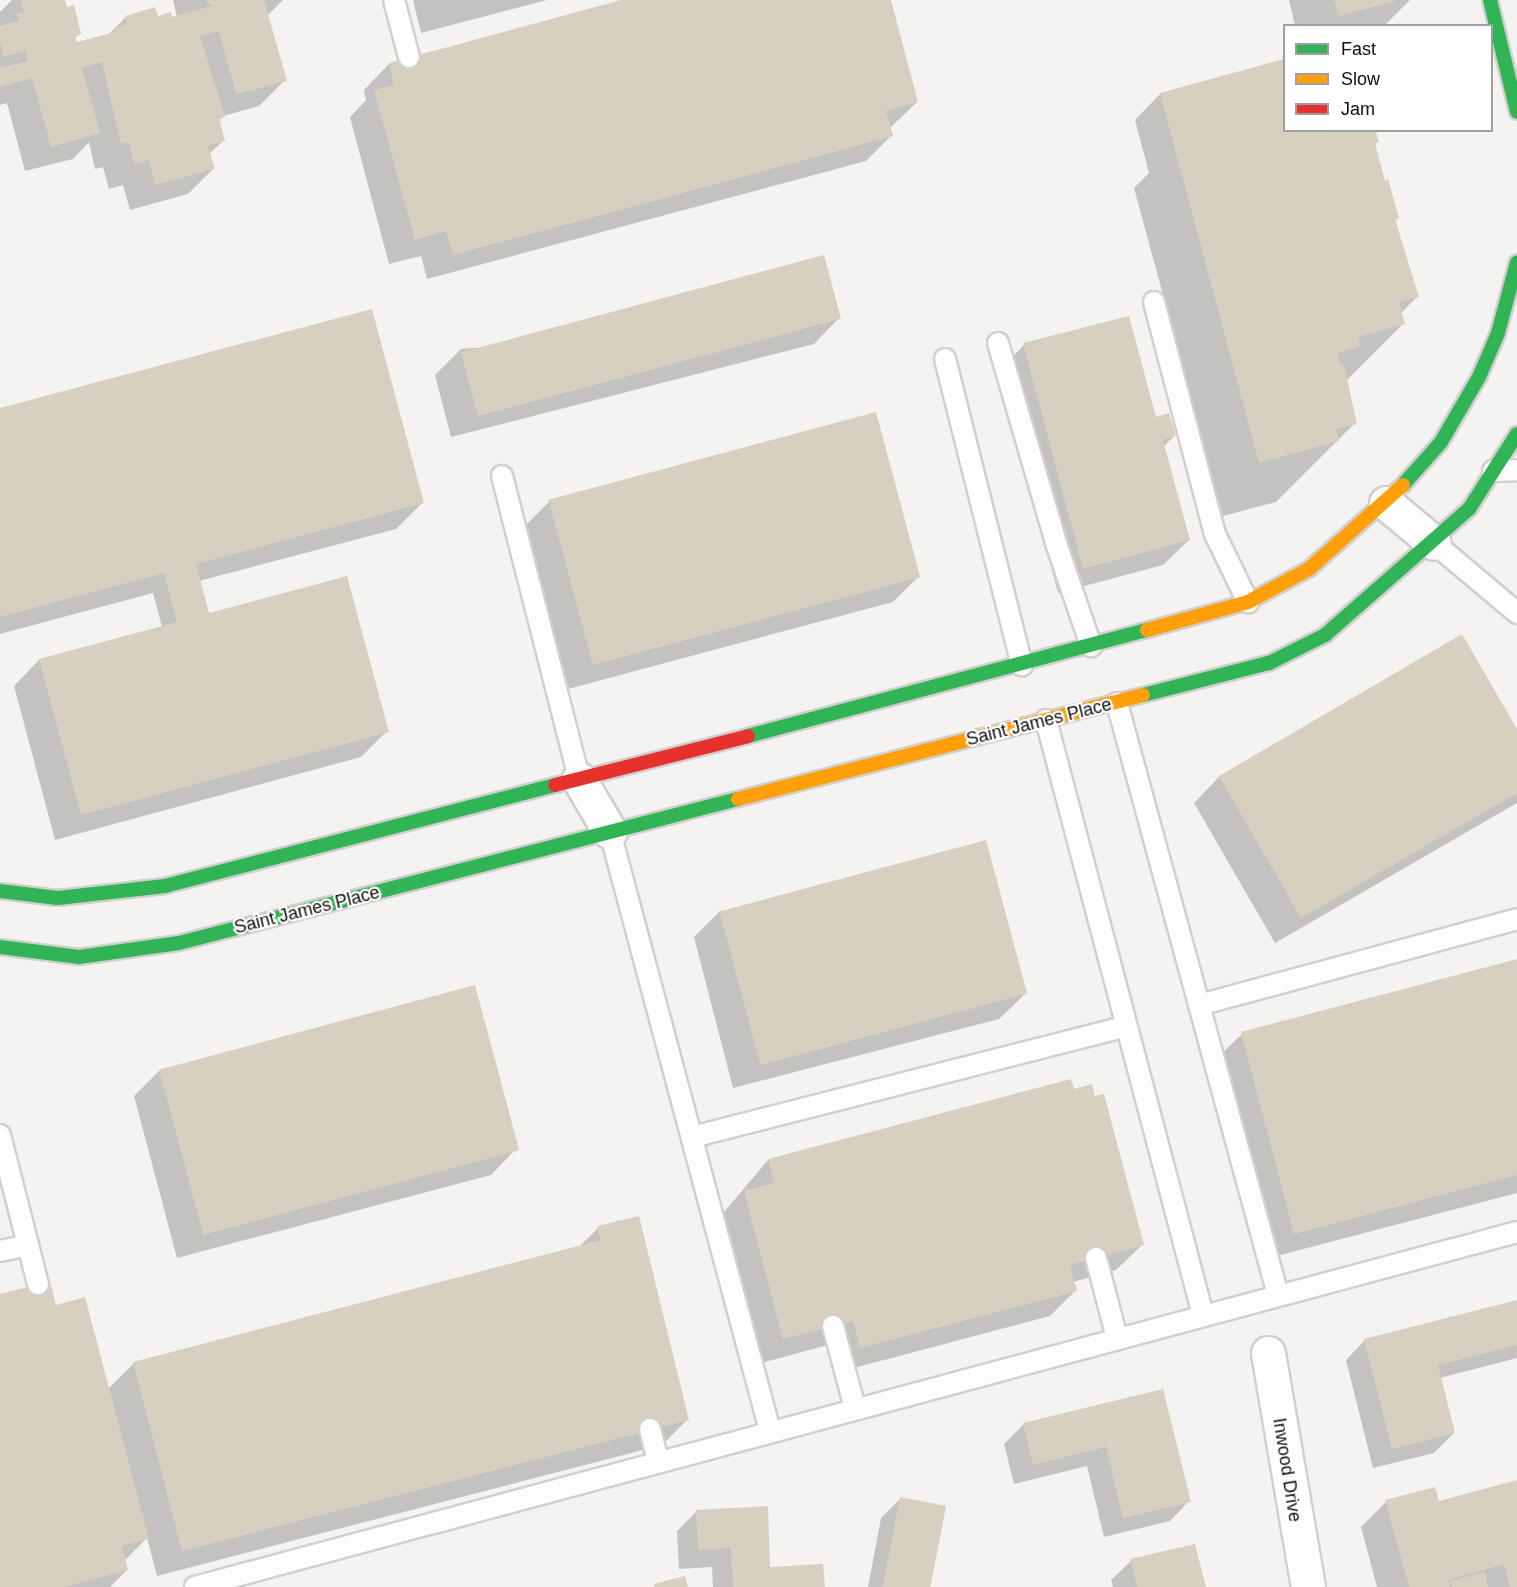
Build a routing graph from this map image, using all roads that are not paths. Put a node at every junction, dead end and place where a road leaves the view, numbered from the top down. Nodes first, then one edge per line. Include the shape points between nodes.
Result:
1 (394, 0) edge
2 (1490, 0) edge
3 (1494, 28) edge
4 (409, 57) dead end
5 (1517, 112) edge
6 (1517, 262) edge
7 (1154, 302) dead end
8 (998, 344) dead end
9 (945, 359) dead end
10 (1517, 434) edge
11 (1517, 470) edge
12 (1493, 471) junction
13 (502, 477) dead end
14 (1386, 503) junction
15 (1434, 543) junction
16 (1248, 602) junction
17 (1517, 613) edge
18 (1091, 646) junction
19 (1022, 665) junction
20 (1117, 703) junction
21 (1046, 720) junction
22 (579, 779) junction
23 (610, 832) junction
24 (0, 891) edge
25 (1517, 919) edge
26 (0, 947) edge
27 (1199, 1005) junction
28 (1126, 1026) junction
29 (0, 1135) edge
30 (692, 1137) junction
31 (1517, 1232) edge
32 (28, 1245) junction
33 (0, 1251) edge
34 (1096, 1258) dead end
35 (38, 1284) dead end
36 (1278, 1295) junction
37 (1203, 1315) junction
38 (833, 1326) dead end
39 (1117, 1338) junction
40 (1268, 1353) dead end
41 (855, 1408) junction
42 (650, 1429) dead end
43 (770, 1431) junction
44 (658, 1461) junction
45 (195, 1587) edge
46 (1308, 1587) edge

1 - 4 lane
2 - 3 street
3 - 5 street
6 - 14 street via 1498,333 1479,376 1441,442
7 - 16 lane via 1208,512
8 - 18 lane via 1057,546
9 - 19 lane
10 - 12 street, Saint James Place
11 - 12 lane
12 - 15 street, Saint James Place via 1469,509
13 - 22 lane
14 - 15 street
14 - 16 street via 1309,568
15 - 17 lane
15 - 20 street, Saint James Place via 1371,600 1324,635 1269,663
16 - 18 street
18 - 19 street
19 - 22 street
20 - 21 street, Saint James Place
20 - 27 lane
21 - 23 street, Saint James Place
21 - 28 lane
22 - 23 street
22 - 24 street via 165,886 58,898
23 - 26 street, Saint James Place via 179,943 79,957
23 - 30 lane
25 - 27 lane
27 - 36 lane
28 - 30 lane
28 - 37 lane
29 - 32 lane
30 - 43 lane
31 - 36 lane
32 - 33 lane
32 - 35 lane
34 - 39 lane
36 - 37 lane
37 - 39 lane
38 - 41 lane
39 - 41 lane
40 - 46 street, Inwood Drive
41 - 43 lane
42 - 44 lane
43 - 44 lane
44 - 45 lane

